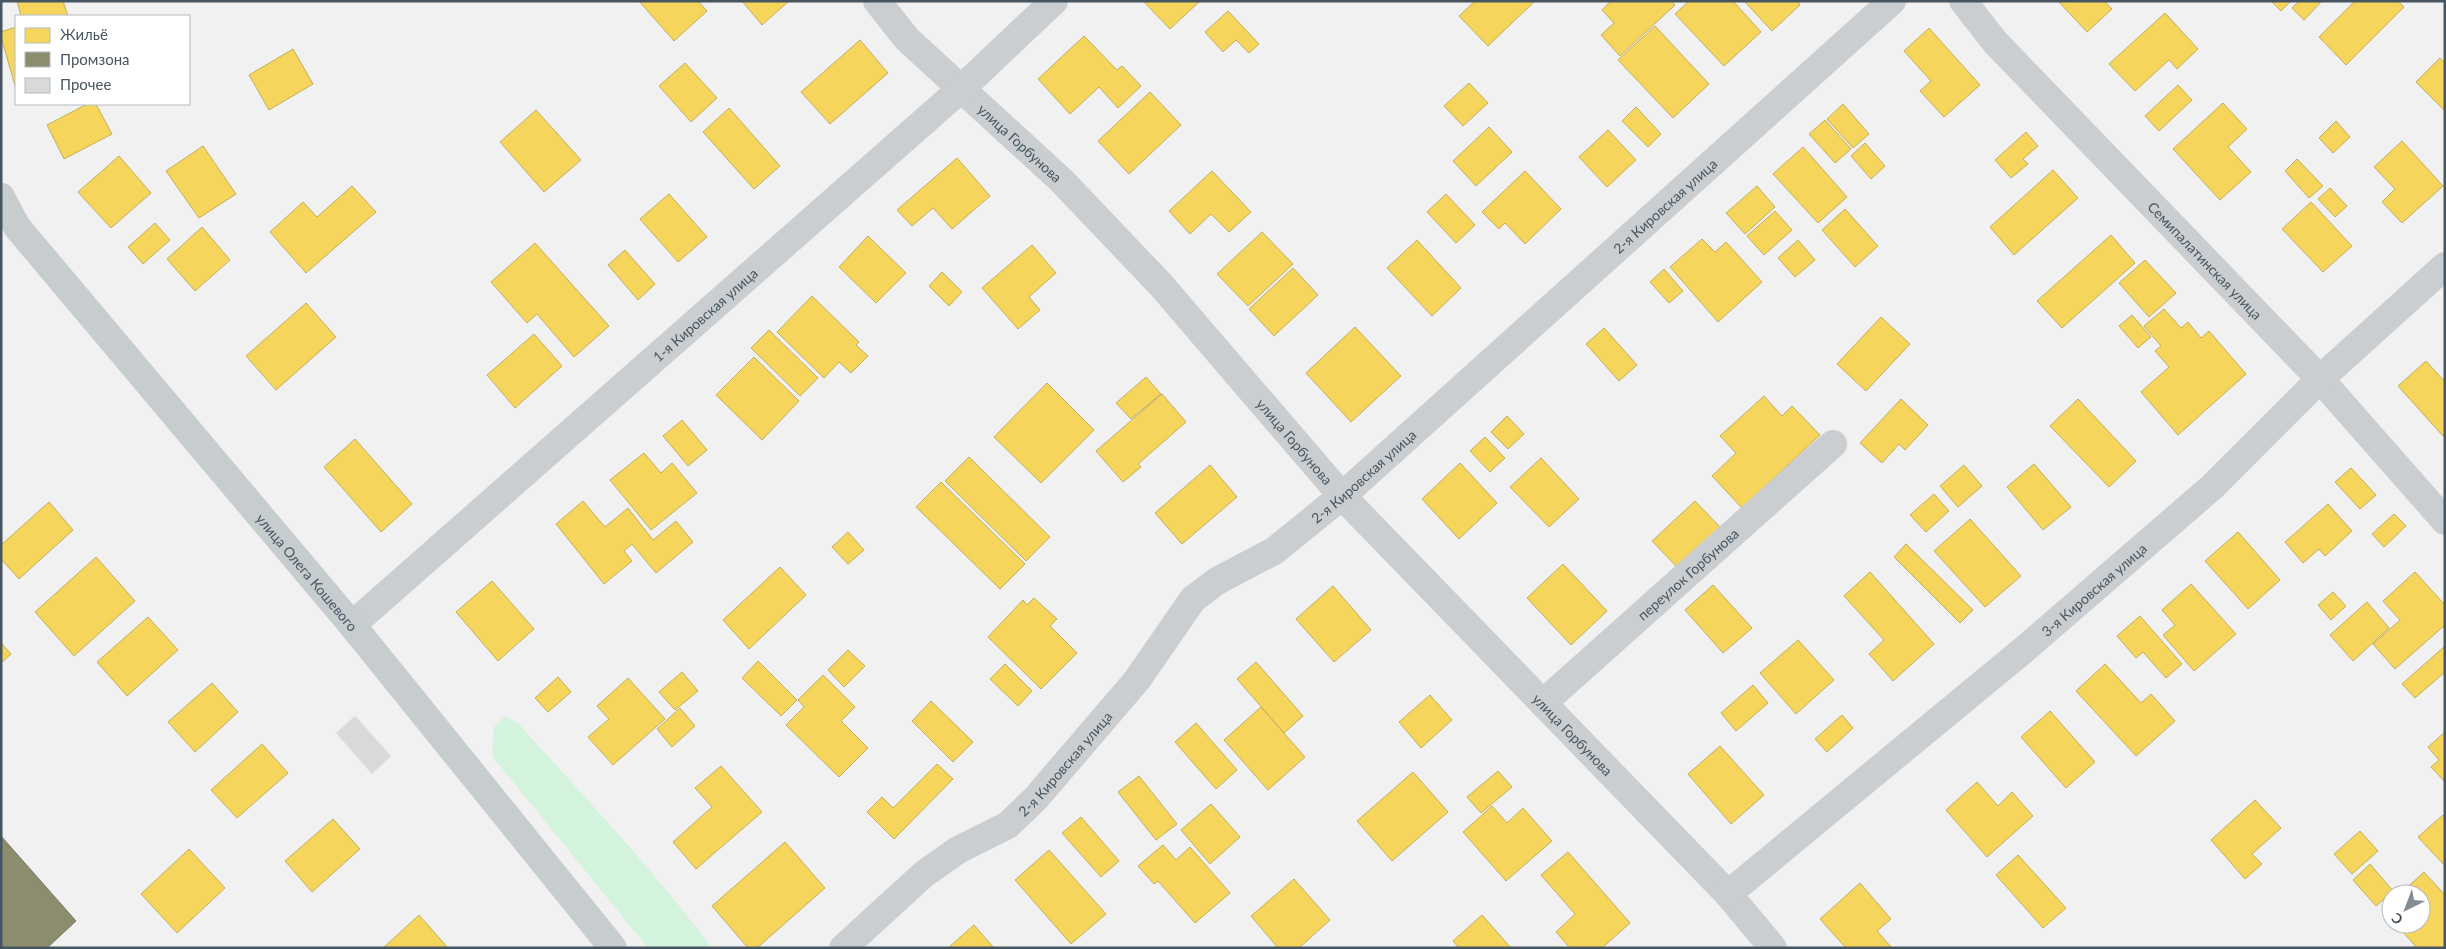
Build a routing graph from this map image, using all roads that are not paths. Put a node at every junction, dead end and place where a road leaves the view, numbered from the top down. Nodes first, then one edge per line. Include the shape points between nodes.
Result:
1 (877, 1) edge
2 (1054, 1) edge
3 (1892, 1) edge
4 (1963, 1) edge
5 (962, 88) junction
6 (1, 197) edge
7 (2445, 266) edge
8 (2320, 379) junction
9 (1832, 444) dead end
10 (1342, 496) junction
11 (2445, 521) edge
12 (352, 625) junction
13 (1543, 703) junction
14 (1728, 894) junction
15 (613, 948) edge
16 (843, 948) edge
17 (1773, 948) edge

1 - 5 street, улица Горбунова via 907,38
2 - 5 street, 1-я Кировская улица
3 - 10 street, 2-я Кировская улица
4 - 8 street, Семипалатинская улица via 1995,42
5 - 10 street, улица Горбунова via 1062,182 1161,285
5 - 12 street, 1-я Кировская улица
6 - 12 main road, улица Олега Кошевого via 17,227
7 - 8 street, 3-я Кировская улица
8 - 11 street, Семипалатинская улица
8 - 14 street, 3-я Кировская улица via 2204,493 2026,647
9 - 13 street, переулок Горбунова
10 - 13 street, улица Горбунова
10 - 16 street, 2-я Кировская улица via 1274,551 1217,581 1193,599 1137,680 1036,798 1008,825 958,850 924,874
12 - 15 main road, улица Олега Кошевого
13 - 14 street, улица Горбунова
14 - 17 street, улица Горбунова

